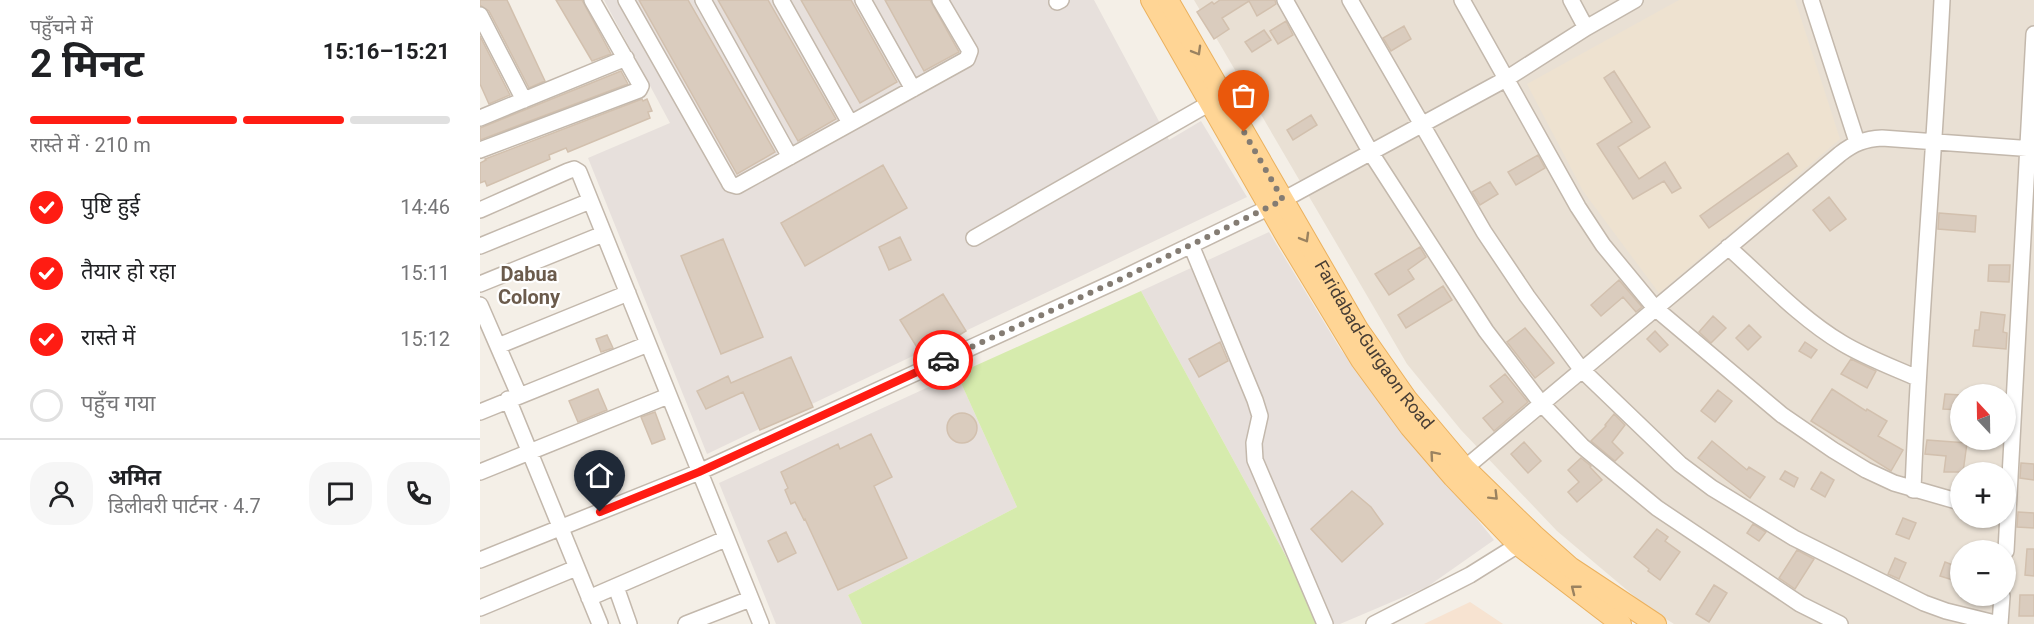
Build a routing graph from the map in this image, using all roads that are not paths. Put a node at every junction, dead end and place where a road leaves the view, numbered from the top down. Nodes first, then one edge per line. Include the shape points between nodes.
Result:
1 (592, 0) edge
2 (626, 0) edge
3 (703, 0) edge
4 (781, 0) edge
5 (863, 0) edge
6 (940, 0) edge
7 (1151, 0) edge
8 (1168, 0) edge
9 (1285, 0) edge
10 (1350, 0) edge
11 (1462, 0) edge
12 (1571, 0) edge
13 (1635, 0) edge
14 (1812, 0) edge
15 (1942, 0) edge
16 (1609, 6) edge
17 (480, 15) edge
18 (1586, 28) junction
19 (2034, 34) edge
20 (626, 58) junction
21 (1506, 79) junction
22 (913, 89) junction
23 (524, 100) junction
24 (1210, 103) junction
25 (480, 118) edge
26 (850, 123) junction
27 (1422, 124) junction
28 (1857, 142) junction
29 (1935, 142) junction
30 (2031, 149) edge
31 (480, 150) edge
32 (1371, 153) junction
33 (790, 157) junction
34 (591, 201) junction
35 (1276, 203) junction
36 (480, 210) edge
37 (603, 234) junction
38 (974, 238) dead end
39 (1191, 245) junction
40 (480, 246) edge
41 (1728, 247) junction
42 (480, 284) edge
43 (628, 293) junction
44 (480, 305) edge
45 (1655, 308) junction
46 (648, 344) junction
47 (498, 346) junction
48 (1581, 369) junction
49 (1917, 378) junction
50 (669, 396) junction
51 (514, 397) junction
52 (1540, 403) junction
53 (481, 408) edge
54 (530, 452) junction
55 (2010, 462) edge
56 (1465, 468) junction
57 (480, 472) edge
58 (699, 472) junction
59 (1913, 490) junction
60 (1950, 499) edge
61 (561, 528) junction
62 (725, 539) junction
63 (1526, 540) junction
64 (480, 560) edge
65 (576, 568) junction
66 (616, 587) junction
67 (589, 598) junction
68 (750, 598) junction
69 (2001, 606) edge
70 (480, 608) edge
71 (600, 624) edge
72 (630, 624) edge
73 (686, 624) edge
74 (761, 624) edge
75 (1325, 624) edge
76 (1374, 624) edge
77 (1621, 624) edge
78 (1656, 624) edge
79 (1840, 624) edge
80 (2000, 624) edge

1 - 20 street
2 - 33 street via 730,184 743,185
3 - 33 street
4 - 26 street
5 - 22 street
6 - 22 street via 970,56
7 - 24 main road, Faridabad-Gurgaon Road
8 -> 35 main road, Faridabad-Gurgaon Road
9 - 32 street
10 - 27 street
11 - 21 street
12 - 18 street
13 - 16 street
14 - 28 street
15 - 29 street
16 - 18 street
17 - 23 street
18 - 21 street
19 - 30 street
20 - 23 street
20 - 31 street via 639,90
21 - 27 street
21 - 45 street via 1578,207
22 - 26 street
23 - 25 street
24 - 35 main road, Faridabad-Gurgaon Road
24 - 38 street
26 - 33 street
27 - 32 street
27 - 48 street via 1501,259
28 - 29 street via 1882,138
28 - 41 street
29 - 30 street
29 - 49 street
30 - 55 street
32 - 35 street
32 - 52 street via 1486,331
34 - 36 street via 582,176 574,169
34 - 37 street
34 - 40 street
35 - 39 street
35 -> 56 main road, Faridabad-Gurgaon Road via 1407,399
63 -> 35 main road, Faridabad-Gurgaon Road via 1453,477 1410,427 1361,360
37 - 42 street
37 - 43 street
39 - 58 street
39 - 75 street via 1256,400 1260,416 1255,460
41 - 45 street
41 - 49 street via 1833,337
43 - 46 street
43 - 47 street
44 - 47 street
45 - 48 street
45 - 59 street via 1802,430 1866,470
46 - 50 street
46 - 51 street
47 - 51 street
48 - 52 street
48 - 80 street via 1680,464 1776,527 1924,603
49 - 59 street
50 - 54 street
50 - 58 street
51 - 53 street
51 - 54 street
52 - 56 street
52 - 79 street via 1582,446 1657,508 1800,604
54 - 57 street
54 - 61 street
56 -> 63 main road, Faridabad-Gurgaon Road
58 - 61 street
58 - 62 street
59 - 60 street
61 - 64 street
61 - 65 street
62 - 66 street
62 - 68 street
63 - 76 street via 1470,575
77 -> 63 main road, Faridabad-Gurgaon Road
63 - 78 main road, Faridabad-Gurgaon Road
65 - 67 street
65 - 70 street
66 - 67 street
66 - 72 street
67 - 71 street
68 - 73 street
68 - 74 street
69 - 80 street

